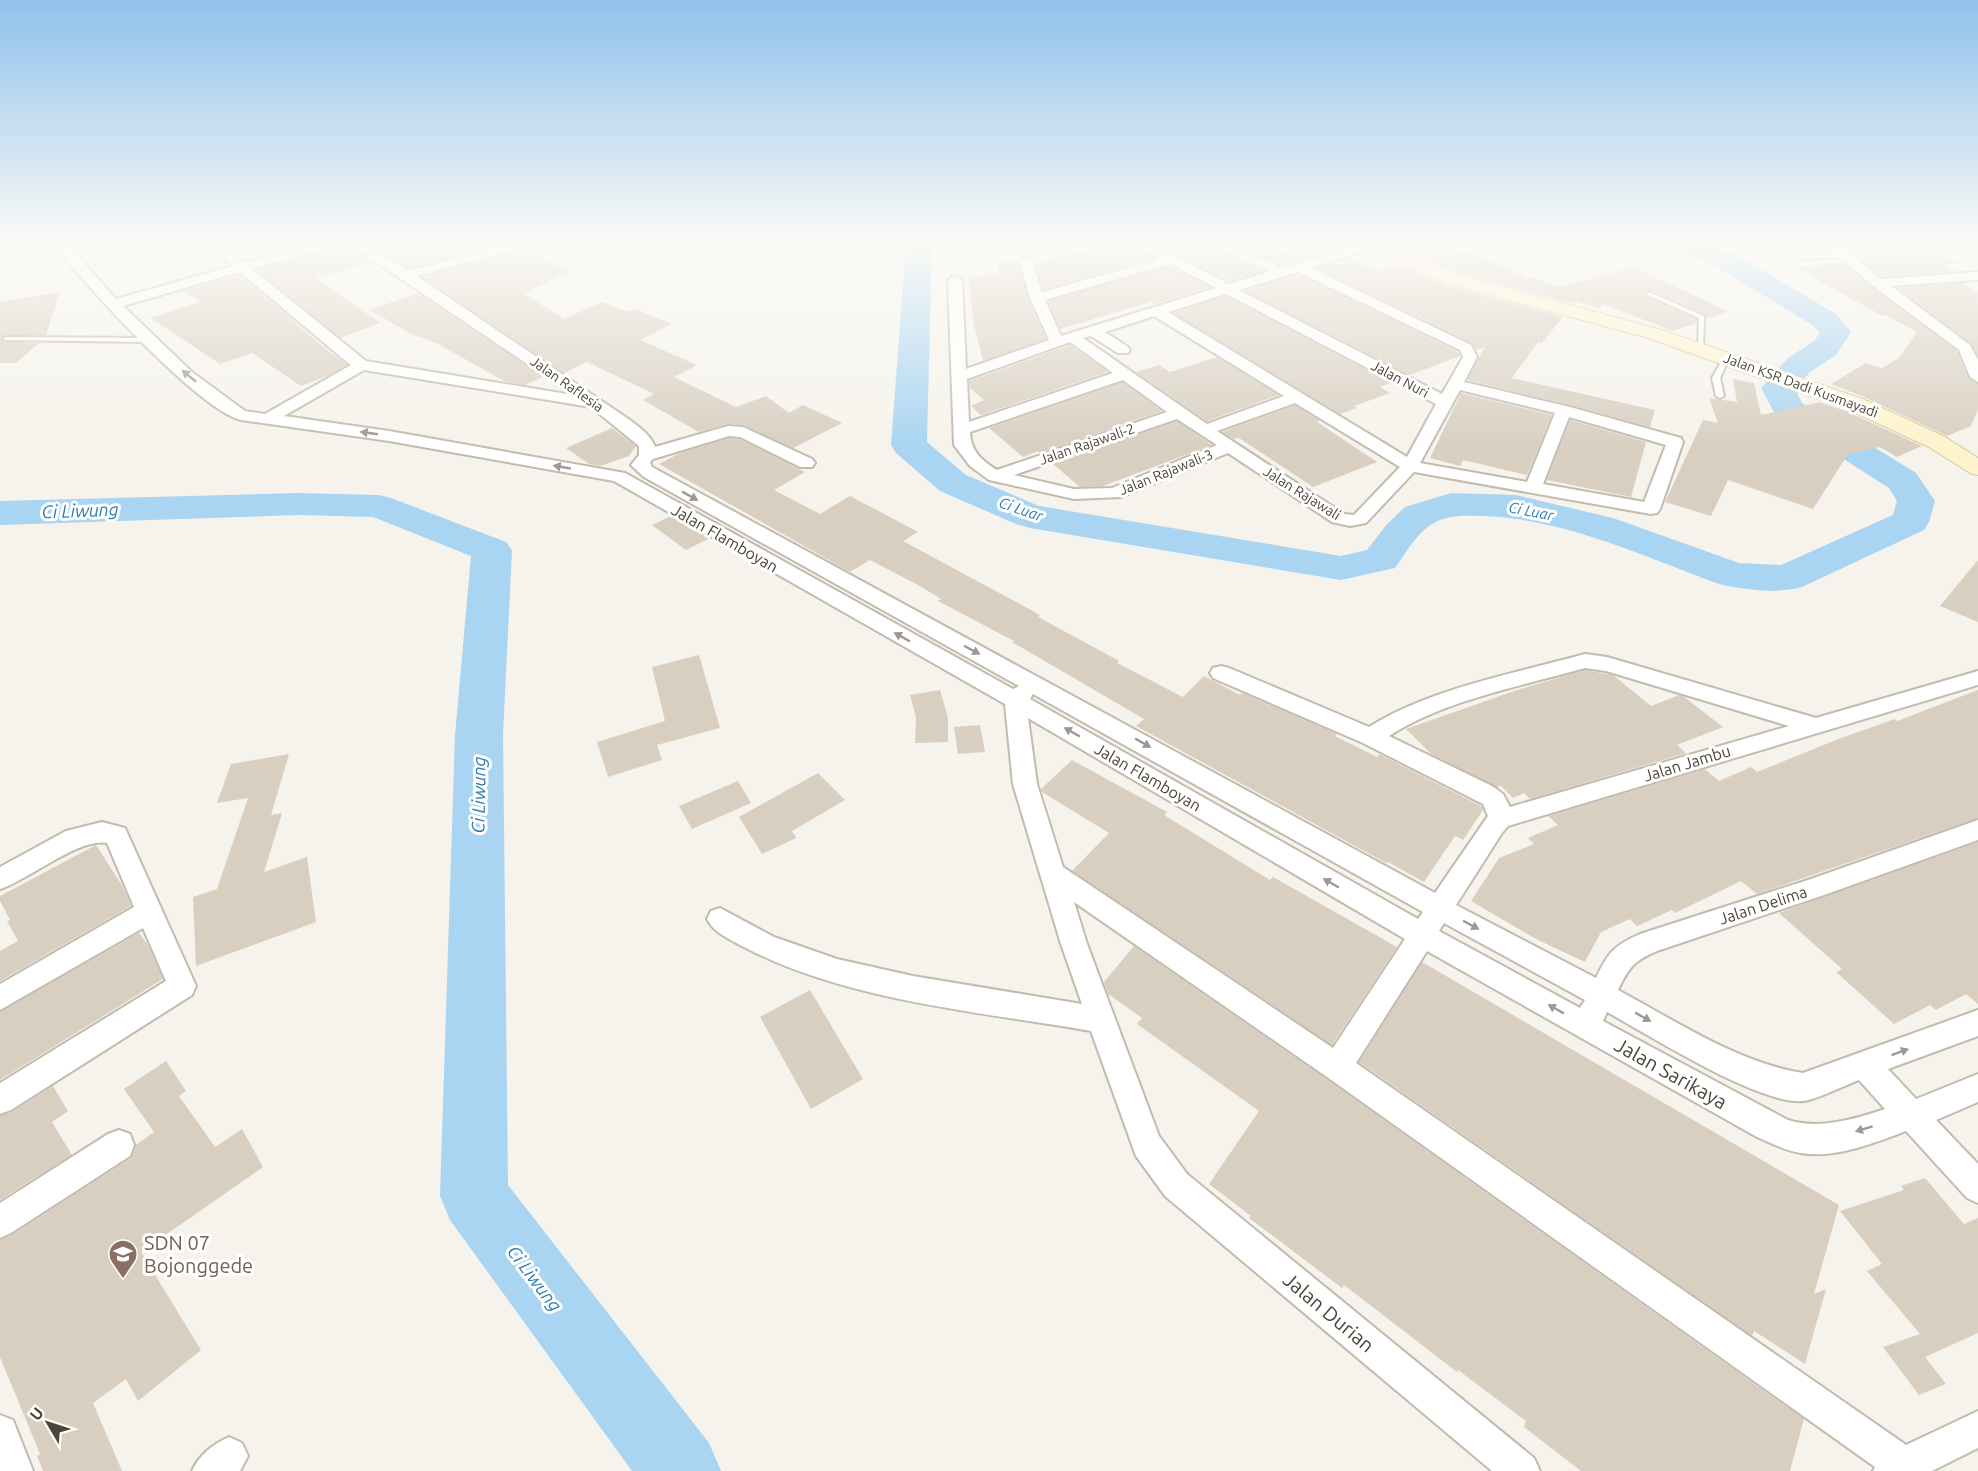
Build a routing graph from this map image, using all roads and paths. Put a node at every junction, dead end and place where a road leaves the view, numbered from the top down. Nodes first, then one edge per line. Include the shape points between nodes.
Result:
1 (121, 312) edge
2 (296, 312) edge
3 (461, 312) edge
4 (957, 312) edge
5 (1043, 312) edge
6 (1154, 312) edge
7 (1157, 312) edge
8 (1270, 312) edge
9 (1391, 312) edge
10 (1572, 312) edge
11 (1690, 312) edge
12 (1916, 312) edge
13 (1094, 331) junction
14 (1072, 337) junction
15 (6, 339) dead end
16 (149, 340) junction
17 (1056, 342) junction
18 (1701, 349) junction
19 (1124, 350) dead end
20 (1726, 357) junction
21 (362, 365) junction
22 (1127, 374) junction
23 (960, 376) junction
24 (1978, 377) edge
25 (1455, 384) junction
26 (1720, 396) dead end
27 (1296, 397) junction
28 (1444, 402) junction
29 (595, 403) junction
30 (1564, 410) junction
31 (1179, 412) junction
32 (267, 419) junction
33 (960, 430) junction
34 (1205, 430) junction
35 (1230, 446) junction
36 (645, 459) junction
37 (806, 463) dead end
38 (1976, 464) edge
39 (1410, 466) junction
40 (995, 476) junction
41 (619, 477) junction
42 (1533, 488) junction
43 (791, 552) junction
44 (772, 565) junction
45 (1221, 673) dead end
46 (1978, 678) edge
47 (1024, 691) junction
48 (1814, 724) junction
49 (1371, 737) junction
50 (1500, 819) junction
51 (1978, 830) edge
52 (1052, 873) junction
53 (0, 879) edge
54 (1439, 908) junction
55 (149, 911) junction
56 (1382, 912) joint
57 (720, 919) dead end
58 (1422, 934) junction
59 (1601, 994) junction
60 (0, 998) edge
61 (1102, 1020) junction
62 (1978, 1023) edge
63 (1586, 1026) junction
64 (1864, 1065) junction
65 (1337, 1066) junction
66 (1978, 1088) edge
67 (0, 1100) edge
68 (1910, 1115) junction
69 (119, 1145) dead end
70 (1978, 1187) edge
71 (0, 1222) edge
72 (1978, 1429) edge
73 (0, 1433) edge
74 (1898, 1468) edge
75 (15, 1471) edge
76 (1521, 1471) edge

1 - 16 street, Jalan Flamboyan
2 - 21 street
3 - 29 street, Jalan Raflesia
4 - 23 street
5 - 17 street
6 - 13 street
7 - 27 street
8 - 28 street, Jalan Nuri
9 - 25 street, Jalan Rajawali via 1466,348 1470,357
10 - 18 main road, Jalan KSR Dadi Kusmayadi
11 - 18 lane via 1702,317
12 - 24 street via 1965,348
13 - 14 street
13 - 19 street
14 - 17 street
14 - 22 street, Jalan Rajawali
15 - 16 lane
32 -> 16 street, Jalan Flamboyan via 234,412
17 - 23 street
18 - 20 main road, Jalan KSR Dadi Kusmayadi
20 - 26 lane via 1716,378
20 - 38 main road, Jalan KSR Dadi Kusmayadi via 1896,422
21 - 29 street
21 - 32 street
22 - 31 street, Jalan Rajawali
22 - 33 street
23 - 33 street
25 - 28 street, Jalan Rajawali
25 - 30 street
27 - 34 street
27 - 39 street
28 - 39 street, Jalan Rajawali
29 - 36 street, Jalan Raflesia via 647,445
30 - 42 street
30 - 42 street via 1675,442 1651,508
31 - 34 street, Jalan Rajawali
31 - 40 street, Jalan Rajawali-2
41 -> 32 street, Jalan Flamboyan via 389,436
33 - 40 street via 962,445 971,460
34 - 35 street, Jalan Rajawali
35 - 39 street, Jalan Rajawali via 1338,518 1350,521 1360,519
35 - 40 street, Jalan Rajawali-3 via 1115,493 1074,494
36 - 37 street via 728,431 743,432
36 - 41 street
36 -> 43 street via 644,469 650,473
39 - 42 street
41 - 44 street, Jalan Flamboyan
43 - 44 street
43 -> 47 street
47 -> 44 street, Jalan Flamboyan
45 - 49 street
46 - 48 street, Jalan Jambu
47 - 52 street, Jalan Durian via 1025,784
47 -> 54 street, Jalan Sarikaya
56 -> 47 street, Jalan Flamboyan
48 - 49 street via 1585,661 1434,704 1402,717
48 - 50 street, Jalan Jambu
49 - 50 street via 1495,798
50 - 54 street
51 - 59 street, Jalan Delima via 1649,942 1629,951 1618,962
52 - 61 street, Jalan Durian
52 - 65 street
53 - 55 street via 75,838 109,833 116,835 123,846
54 - 58 street
54 -> 59 street, Jalan Sarikaya
55 - 60 street
55 - 67 street via 182,986
56 - 58 street, Jalan Sarikaya
57 - 61 street via 766,945 853,976
63 -> 58 street, Jalan Sarikaya
58 - 65 street
59 - 63 street, Jalan Delima
59 -> 64 street, Jalan Sarikaya via 1745,1072 1778,1083 1803,1087
61 - 76 street, Jalan Durian via 1148,1145 1176,1185
64 -> 62 street, Jalan Sarikaya
68 -> 63 street, Jalan Sarikaya via 1830,1139 1804,1139 1768,1127
64 - 68 street
65 - 74 street
66 - 68 street, Jalan Sarikaya
68 - 70 street
69 - 71 street
72 - 74 street
73 - 75 street

